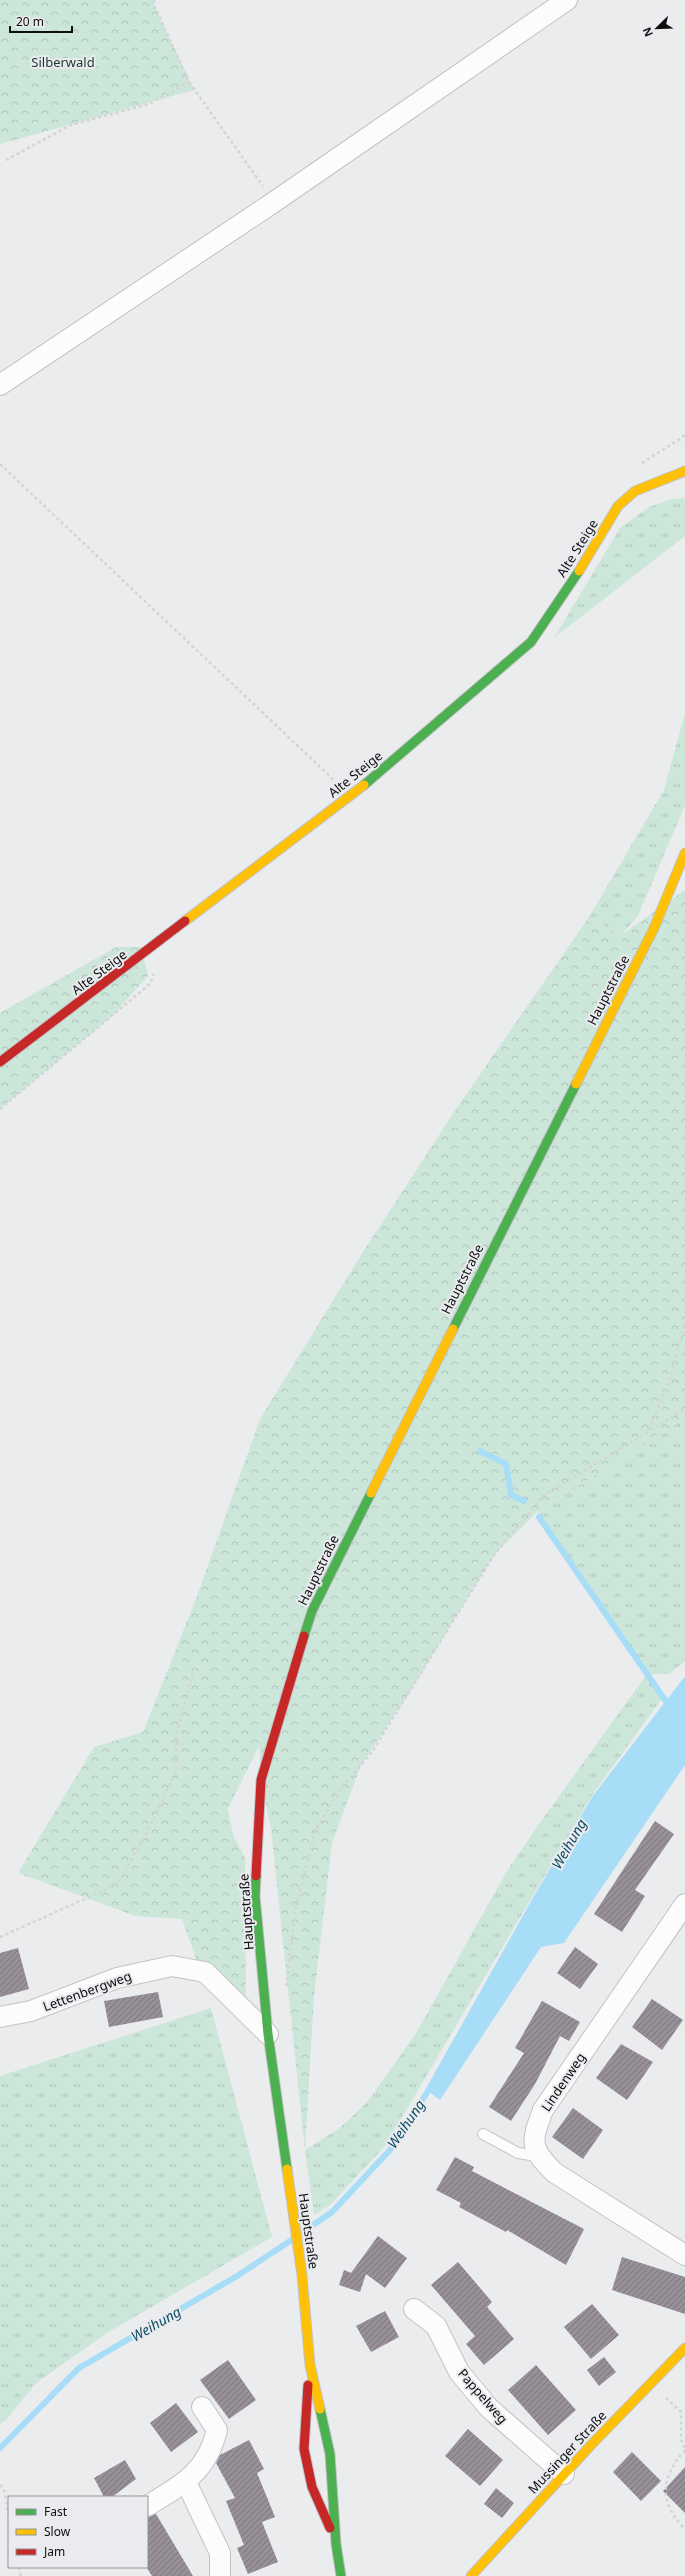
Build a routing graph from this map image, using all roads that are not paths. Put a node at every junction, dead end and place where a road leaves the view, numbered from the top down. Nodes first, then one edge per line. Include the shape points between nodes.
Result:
1 (567, 0) edge
2 (0, 385) edge
3 (685, 471) edge
4 (685, 853) edge
5 (0, 1062) edge
6 (684, 1905) edge
7 (0, 2017) edge
8 (268, 2034) junction
9 (483, 2134) dead end
10 (537, 2156) junction
11 (685, 2255) edge
12 (414, 2310) dead end
13 (685, 2348) edge
14 (310, 2365) junction
15 (202, 2407) dead end
16 (564, 2474) junction
17 (186, 2482) junction
18 (148, 2505) edge
19 (336, 2544) junction
20 (220, 2576) edge
21 (341, 2576) edge
22 (471, 2576) edge

1 - 2 street via 274,202
3 - 5 main road, Alte Steige via 635,491 618,506 587,560 531,642 350,796
4 - 8 main road, Hauptstraße via 654,928 312,1611 261,1780 255,1896
6 - 10 street, Lindenweg via 543,2110 534,2134
7 - 8 street, Lettenbergweg via 31,2011 117,1978 172,1966 205,1972
8 - 14 main road, Hauptstraße via 302,2275
9 - 10 lane via 518,2153
10 - 11 street via 555,2173
12 - 16 street, Pappelweg via 436,2326 459,2372 490,2408
13 - 16 main road, Mussinger Straße
14 - 19 main road, Hauptstraße via 330,2454
14 - 19 main road, Hauptstraße via 304,2449 312,2487
15 - 17 street via 217,2430 213,2446 200,2467
16 - 22 main road, Mussinger Straße
17 - 18 street
17 - 20 street via 220,2553
19 - 21 main road, Hauptstraße

